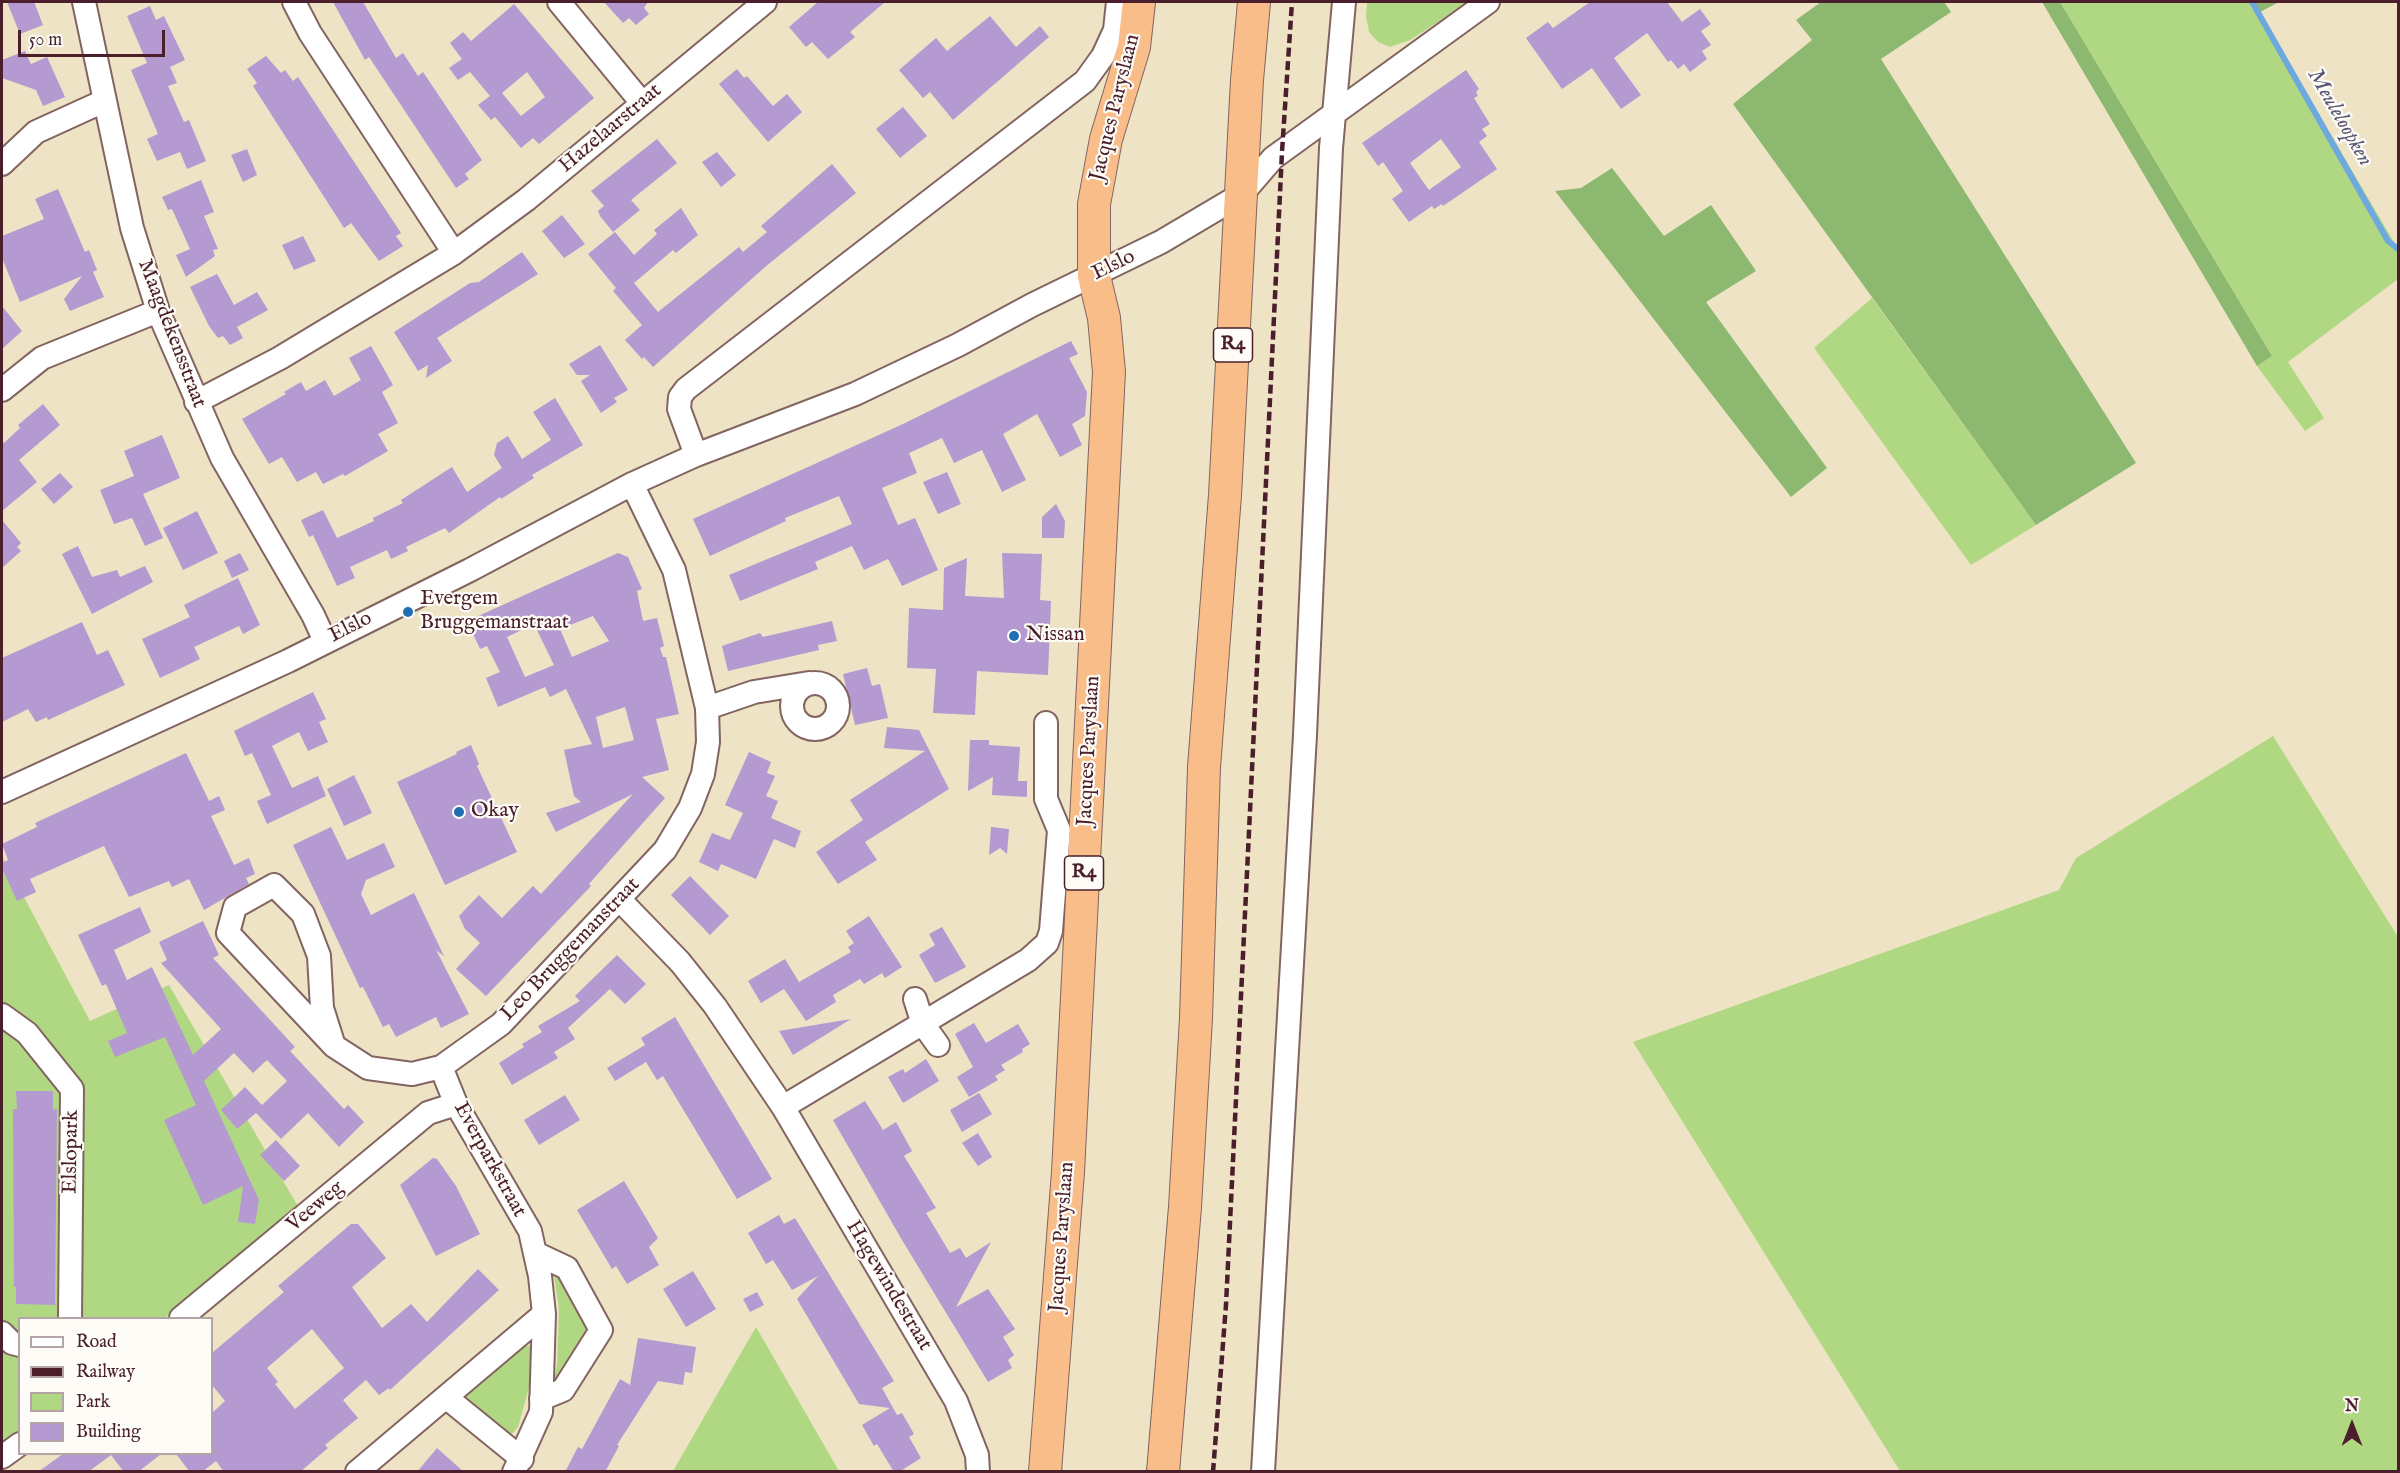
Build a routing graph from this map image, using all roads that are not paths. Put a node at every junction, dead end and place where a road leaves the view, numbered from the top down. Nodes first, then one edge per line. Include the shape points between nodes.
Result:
1 (84, 2) edge
2 (294, 2) edge
3 (559, 2) edge
4 (765, 2) edge
5 (1118, 2) edge
6 (1139, 2) edge
7 (1254, 2) edge
8 (1344, 2) edge
9 (1488, 2) edge
10 (104, 101) junction
11 (642, 103) junction
12 (1335, 111) junction
13 (2, 164) edge
14 (1242, 194) junction
15 (454, 253) junction
16 (1094, 276) junction
17 (158, 312) junction
18 (2, 390) edge
19 (196, 402) junction
20 (696, 455) junction
21 (632, 484) junction
22 (325, 641) junction
23 (809, 683) dead end
24 (707, 708) junction
25 (1046, 723) dead end
26 (2, 792) edge
27 (620, 900) junction
28 (915, 999) dead end
29 (2, 1015) edge
30 (923, 1024) junction
31 (938, 1045) dead end
32 (334, 1046) junction
33 (441, 1067) junction
34 (456, 1104) junction
35 (783, 1107) junction
36 (535, 1253) junction
37 (544, 1314) junction
38 (70, 1317) edge
39 (182, 1317) edge
40 (2, 1333) edge
41 (18, 1345) edge
42 (447, 1398) junction
43 (541, 1399) junction
44 (18, 1445) edge
45 (2, 1457) edge
46 (518, 1465) edge
47 (357, 1472) edge
48 (978, 1472) edge
49 (1045, 1472) edge
50 (1163, 1472) edge
51 (1263, 1472) edge

1 - 10 street, Maagdekensstraat
2 - 15 street via 310,33
3 - 11 street
4 - 11 street, Hazelaarstraat
5 - 20 street via 1114,30 1103,56 1085,81 686,389 680,397 679,409
6 - 16 highway, Jacques Paryslaan / R4 via 1134,47 1106,139 1094,204
7 - 14 highway, R4
8 - 12 street
9 - 12 street, Elslo
10 - 13 street via 36,132
10 - 17 street, Maagdekensstraat via 132,228
11 - 15 street, Hazelaarstraat via 526,200
12 - 14 street, Elslo via 1273,158
12 - 51 street via 1305,735
14 - 16 street, Elslo
14 - 50 highway, R4 via 1204,767 1196,1018
15 - 19 street, Hazelaarstraat via 280,358
16 - 20 street, Elslo via 855,394
16 - 49 highway, Jacques Paryslaan / R4 via 1104,318 1108,372 1068,1172
17 - 18 street via 42,358
17 - 19 street, Maagdekensstraat
19 - 22 street, Maagdekensstraat via 222,458
20 - 21 street, Elslo
21 - 22 street, Elslo
21 - 24 street, Leo Bruggemanstraat via 674,570
22 - 26 street, Elslo via 204,701
23 - 24 street via 754,693
24 - 27 street, Leo Bruggemanstraat via 708,742 703,774 690,808 665,850
25 - 30 street via 1046,799 1059,830 1047,943 1028,960
27 - 33 street, Leo Bruggemanstraat via 501,1024
27 - 35 street, Hagewindestraat via 680,962 715,1006
28 - 30 street
29 - 38 street, Elslopark via 27,1033 72,1089
30 - 31 street
30 - 35 street
32 - 32 street, Leo Bruggemanstraat via 322,1008 319,956 303,914 274,885 235,907 228,933
32 - 33 street, Leo Bruggemanstraat via 368,1068 411,1074
33 - 34 street, Everparkstraat
34 - 36 street, Everparkstraat via 530,1231
34 - 39 street, Veeweg via 428,1113
35 - 48 street, Hagewindestraat via 956,1401 977,1455
36 - 37 street, Everparkstraat
36 - 43 street via 567,1268 602,1330 563,1390
37 - 42 street
37 - 43 street, Everparkstraat
40 - 41 street
42 - 46 street
42 - 47 street
43 - 46 street, Everparkstraat via 541,1412
44 - 45 street

